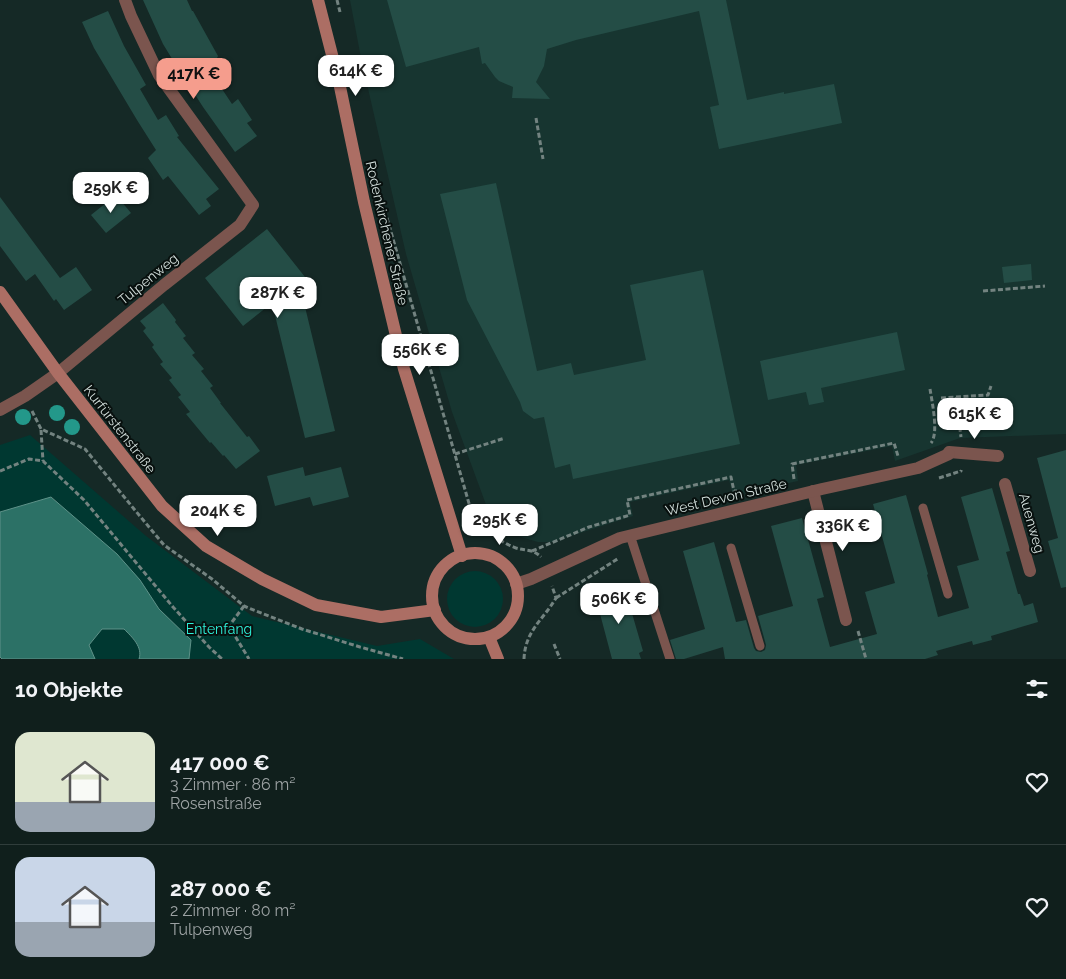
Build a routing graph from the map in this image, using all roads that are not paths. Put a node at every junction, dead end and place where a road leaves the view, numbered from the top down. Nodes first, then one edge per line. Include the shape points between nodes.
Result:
1 (125, 0) edge
2 (318, 0) edge
3 (0, 292) edge
4 (58, 373) junction
5 (0, 410) edge
6 (998, 456) dead end
7 (1005, 484) dead end
8 (813, 492) junction
9 (922, 508) dead end
10 (630, 535) junction
11 (731, 548) dead end
12 (462, 556) junction
13 (1030, 571) dead end
14 (516, 584) junction
15 (948, 594) dead end
16 (435, 610) junction
17 (852, 623) road end
18 (489, 636) junction
19 (760, 646) dead end
20 (498, 659) edge
21 (670, 659) edge

1 - 4 street, Tulpenweg via 159,75 253,205 240,225
2 - 12 main road, Rodenkirchener Straße via 404,369
3 - 4 main road, Kurfürstenstraße
4 - 5 street, Tulpenweg
4 - 16 main road, Kurfürstenstraße via 162,506 206,546 316,605 381,617
6 - 8 street, West Devon Straße via 949,453 918,468
7 - 13 street, Auenweg
8 - 10 street, West Devon Straße
8 - 17 street via 837,582
9 - 15 lane
10 - 14 street, West Devon Straße
10 - 21 lane
11 - 19 lane
12 - 14 main road via 483,554 497,559 508,569
12 - 16 main road via 449,563 438,575 432,597
14 - 18 main road via 517,606 511,620
16 - 18 main road via 445,627 458,636 474,639
18 - 20 main road

